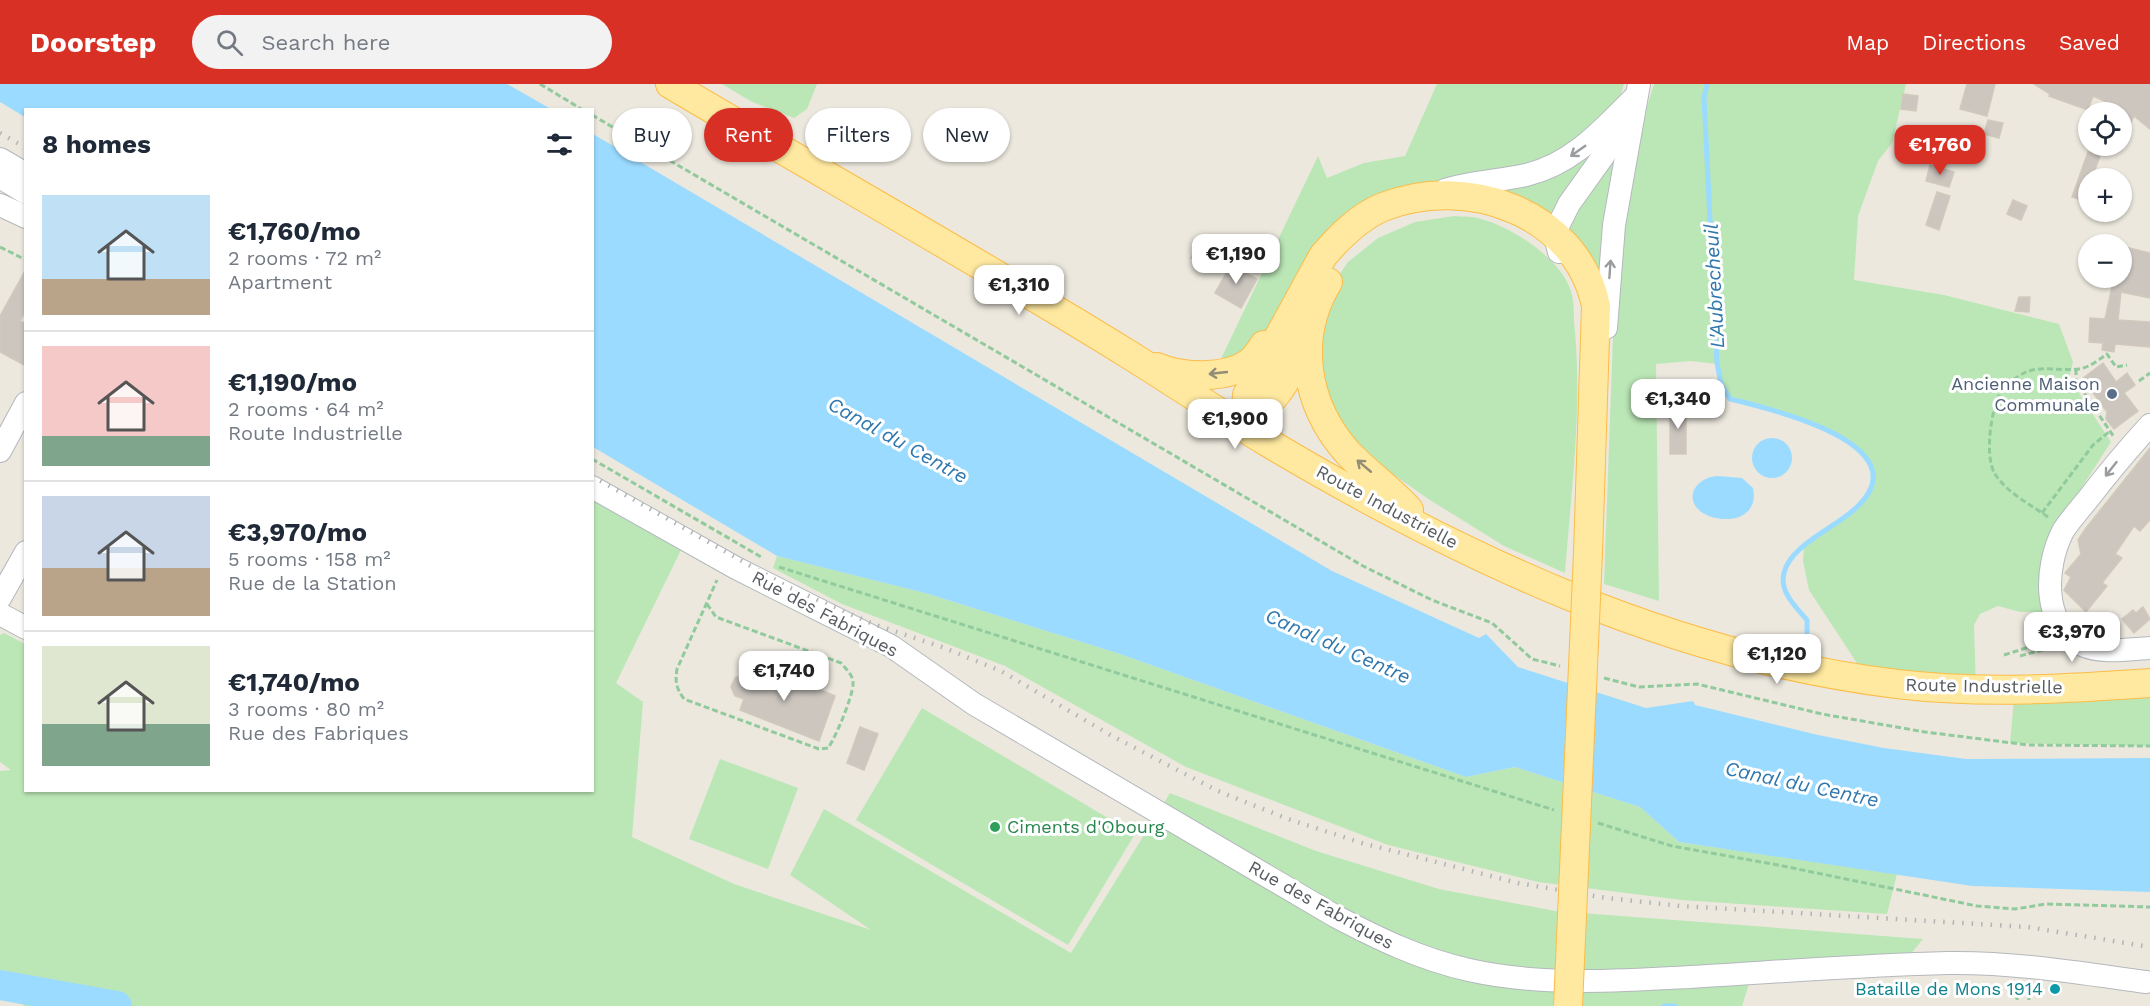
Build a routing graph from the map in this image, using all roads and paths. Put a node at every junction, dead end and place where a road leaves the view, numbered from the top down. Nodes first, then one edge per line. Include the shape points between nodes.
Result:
1 (540, 84) edge
2 (670, 84) edge
3 (1637, 90) edge
4 (580, 108) edge
5 (0, 159) edge
6 (24, 173) edge
7 (0, 177) edge
8 (24, 192) edge
9 (1419, 197) junction
10 (0, 205) edge
11 (24, 216) edge
12 (0, 247) edge
13 (1558, 249) junction
14 (1323, 256) junction
15 (24, 259) edge
16 (1309, 326) junction
17 (1127, 354) junction
18 (2127, 365) dead end
19 (2076, 369) junction
20 (2150, 373) edge
21 (2139, 381) dead end
22 (24, 407) edge
23 (1236, 415) junction
24 (2150, 425) edge
25 (1594, 430) junction
26 (2110, 431) junction
27 (0, 451) edge
28 (2126, 451) junction
29 (594, 460) edge
30 (594, 488) edge
31 (2042, 513) junction
32 (2064, 529) junction
33 (1434, 534) junction
34 (24, 556) edge
35 (765, 560) dead end
36 (725, 562) junction
37 (776, 566) dead end
38 (0, 598) edge
39 (707, 604) junction
40 (0, 614) edge
41 (24, 627) edge
42 (2062, 642) junction
43 (2150, 648) edge
44 (2004, 655) dead end
45 (2020, 656) dead end
46 (2150, 683) edge
47 (1560, 812) dead end
48 (1594, 822) dead end
49 (2150, 907) edge
50 (2145, 982) dead end
51 (2009, 983) dead end
52 (2018, 1000) dead end
53 (1568, 1006) edge

1 - 4 path
2 - 17 main road, Route Industrielle
3 -> 9 street via 1588,144 1551,167
3 - 13 street via 1604,155 1569,204
25 -> 3 street via 1605,397 1614,225
5 - 6 street
7 - 8 street
9 - 13 main road via 1460,195 1516,209
9 - 14 main road via 1381,208 1357,222
10 - 11 street
12 - 15 path
13 - 16 main road via 1499,218 1465,212 1416,215 1374,233 1358,245 1327,284
13 - 25 main road via 1578,260 1593,290 1598,325
14 -> 17 main road via 1262,348 1251,362 1238,369 1218,374 1169,372
14 - 23 main road via 1251,385 1246,406
16 - 23 main road via 1284,384 1274,397 1259,410
33 -> 16 main road via 1350,454 1323,417 1309,373
17 - 23 main road, Route Industrielle
18 - 19 path via 2116,367 2107,354
19 - 26 path via 2076,381
19 - 31 path via 2025,372 2003,389 1992,416 1990,461 1994,473 2007,489
20 - 21 path
22 - 27 street
23 - 33 main road, Route Industrielle via 1270,444
24 - 28 street
25 - 53 main road, bridge
26 - 28 path
26 - 31 path via 2093,445
28 -> 32 street
29 - 35 path
30 - 36 street, Rue des Fabriques
31 - 32 path
32 - 42 street via 2054,550 2051,598
33 - 46 main road, Route Industrielle via 1519,575 1624,617 1795,666 1889,683 1976,690
34 - 38 street
36 - 39 path
36 - 50 street, Rue des Fabriques via 891,646 974,704 1335,916 1423,958 1526,979 1636,980 1948,963 2028,966
37 - 47 path
39 - 39 path via 677,669 677,690 684,699 819,749 828,748 835,740 854,684 841,663 716,617
40 - 41 street
42 - 43 street via 2093,649
42 - 44 path via 2055,638
42 - 45 path
48 - 49 path via 1672,846 1977,906
51 - 52 path via 2018,982

